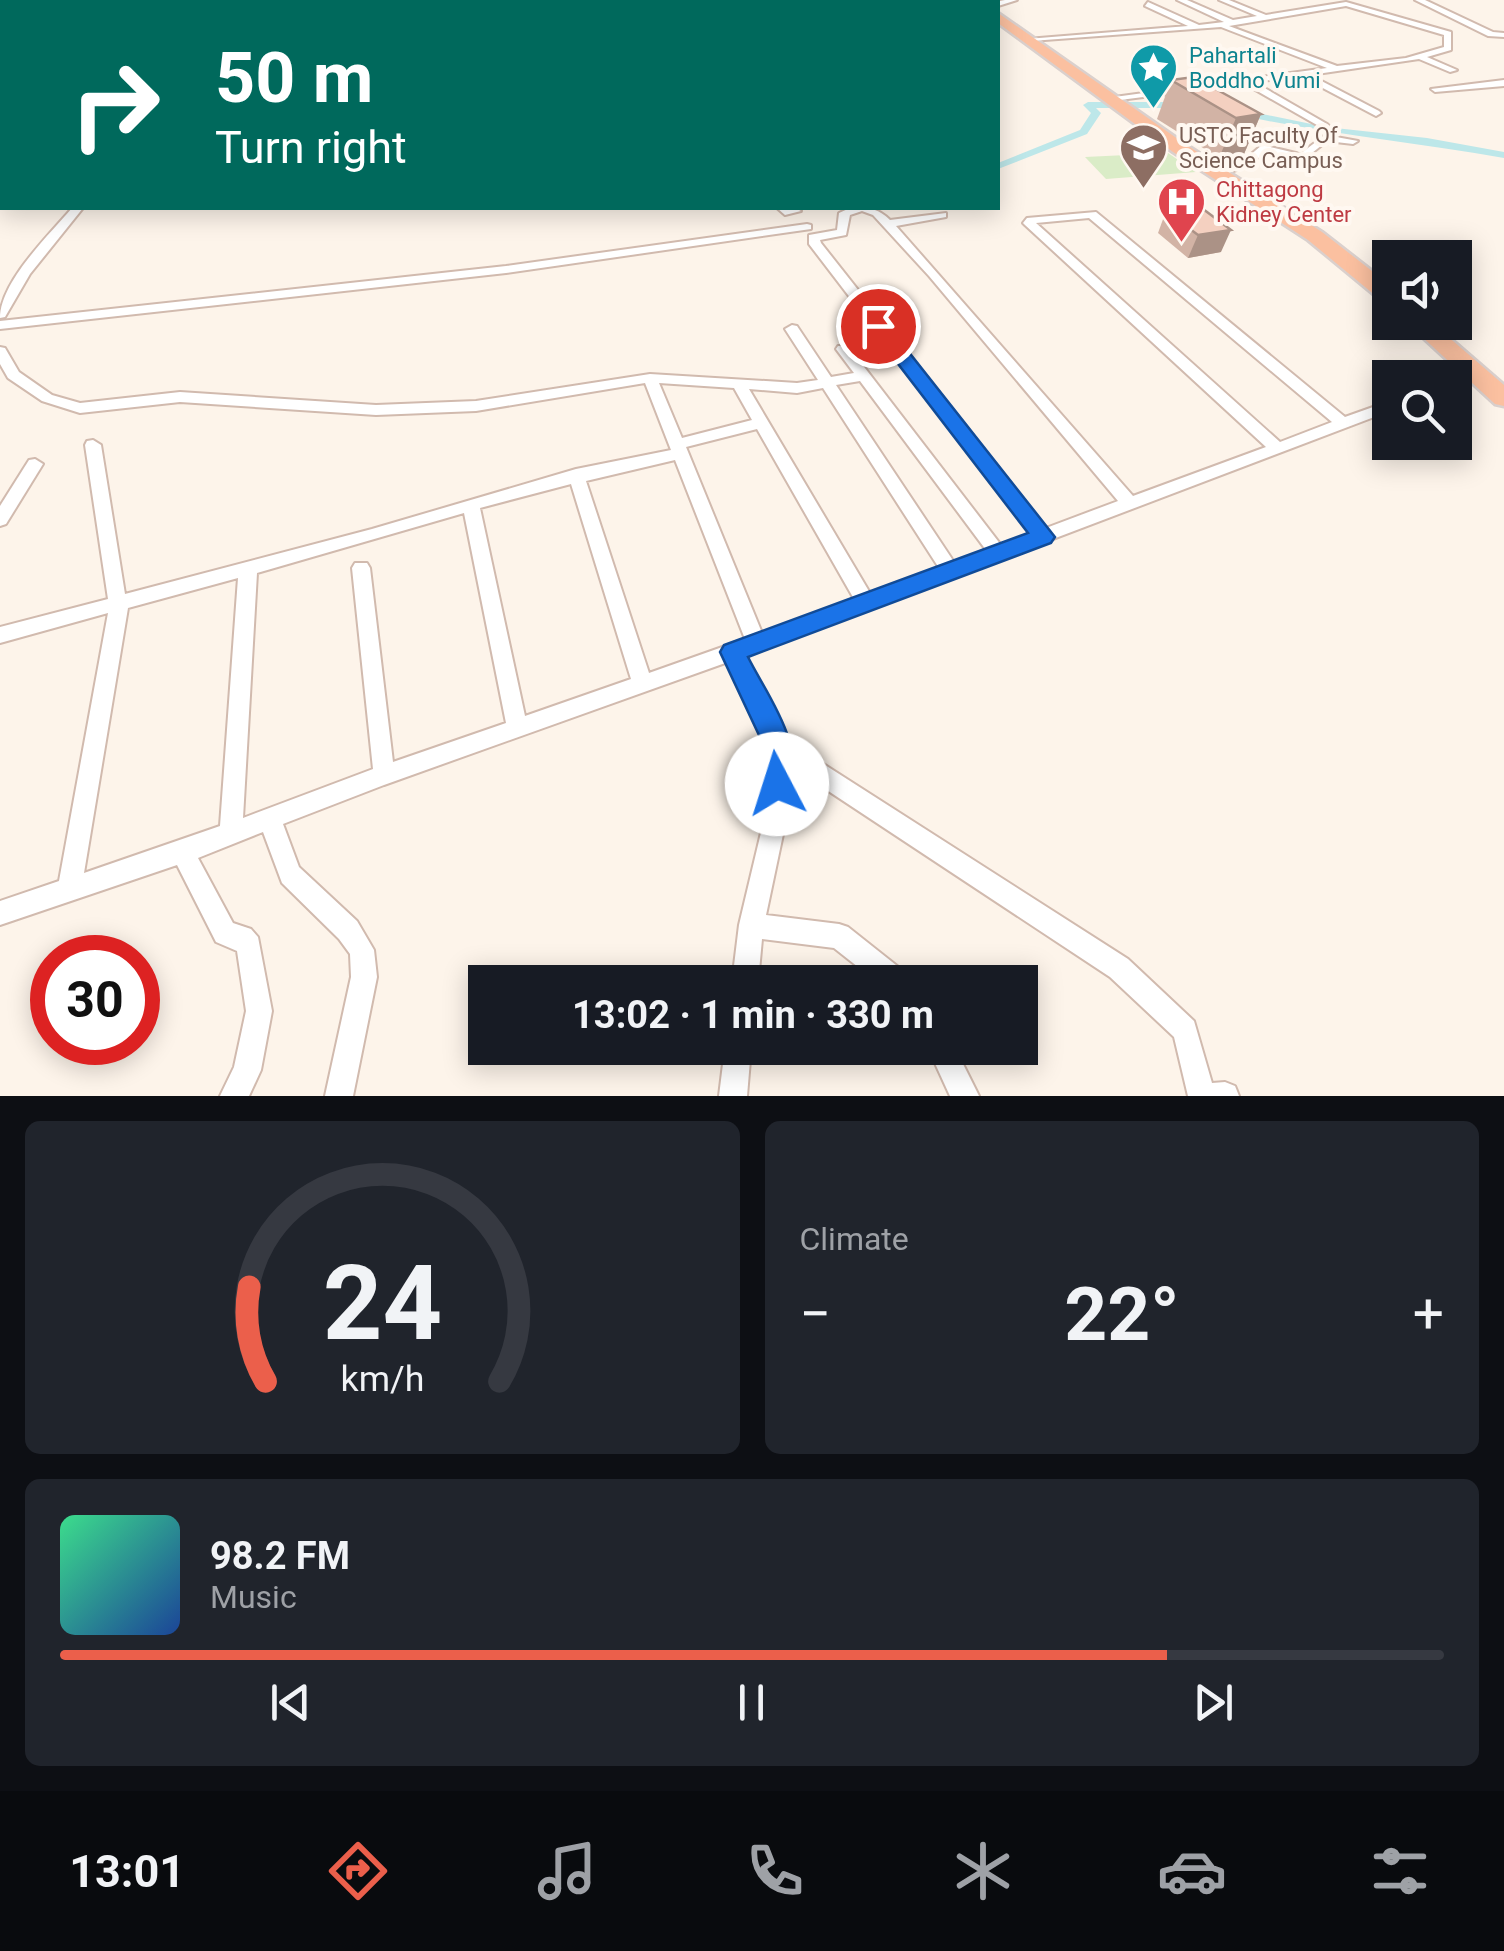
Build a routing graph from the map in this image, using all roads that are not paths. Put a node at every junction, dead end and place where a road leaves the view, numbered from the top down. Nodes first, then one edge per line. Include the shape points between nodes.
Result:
1 (1180, 0) edge
2 (1224, 0) edge
3 (1290, 0) edge
4 (1419, 0) edge
5 (1348, 2) edge
6 (1148, 4) dead end
7 (1387, 7) dead end
8 (1318, 9) junction
9 (1371, 9) junction
10 (1000, 18) edge
11 (1267, 19) junction
12 (1234, 24) junction
13 (1220, 25) junction
14 (1197, 27) junction
15 (1504, 35) edge
16 (1031, 39) junction
17 (1421, 57) junction
18 (1333, 67) dead end
19 (1452, 70) dead end
20 (1302, 75) junction
21 (1248, 82) junction
22 (1504, 82) edge
23 (1435, 89) dead end
24 (1116, 101) junction
25 (1376, 114) dead end
26 (1324, 126) dead end
27 (1353, 141) dead end
28 (1218, 172) junction
29 (75, 210) edge
30 (856, 210) edge
31 (868, 210) edge
32 (792, 211) edge
33 (942, 215) dead end
34 (887, 224) junction
35 (810, 232) junction
36 (1372, 282) edge
37 (0, 314) edge
38 (0, 325) edge
39 (792, 329) dead end
40 (1433, 340) edge
41 (1448, 340) edge
42 (843, 348) dead end
43 (0, 352) edge
44 (1449, 360) edge
45 (863, 376) junction
46 (650, 378) junction
47 (1472, 382) edge
48 (829, 384) junction
49 (739, 385) junction
50 (1504, 385) edge
51 (1504, 398) edge
52 (1372, 412) edge
53 (761, 423) junction
54 (1342, 423) junction
55 (93, 445) dead end
56 (1277, 448) junction
57 (676, 449) junction
58 (35, 464) dead end
59 (576, 475) junction
60 (471, 505) junction
61 (1131, 505) junction
62 (0, 520) edge
63 (1044, 537) junction
64 (998, 554) junction
65 (248, 568) junction
66 (362, 568) dead end
67 (951, 572) junction
68 (866, 603) junction
69 (120, 604) junction
70 (0, 635) edge
71 (756, 643) junction
72 (732, 652) junction
73 (642, 683) junction
74 (517, 728) junction
75 (779, 747) junction
76 (384, 775) junction
77 (270, 819) junction
78 (232, 834) junction
79 (182, 852) junction
80 (70, 888) junction
81 (0, 913) edge
82 (752, 925) junction
83 (747, 965) edge
84 (876, 965) edge
85 (736, 1065) edge
86 (950, 1065) edge
87 (234, 1096) edge
88 (339, 1096) edge
89 (732, 1096) edge
90 (965, 1096) edge
91 (1202, 1096) edge
92 (1214, 1096) edge
93 (1225, 1096) edge

1 - 12 street
2 - 11 street
3 - 8 street
4 - 15 street
5 - 8 street
5 - 9 street
6 - 14 street
7 - 9 street
8 - 11 street
9 - 17 street via 1448,34 1448,48
10 - 16 highway
11 - 12 street
12 - 13 street
13 - 14 street
13 - 18 street
14 - 16 street
16 - 24 highway
17 - 19 street
17 - 20 street
20 - 21 street
20 - 25 street
21 - 24 street
21 - 26 street
22 - 23 street
24 - 28 highway
27 - 28 street via 1325,138 1302,158 1266,147
28 - 36 highway
29 - 37 street via 24,272
30 - 35 street via 846,213 842,233
31 - 34 street
32 - 35 street
33 - 34 street
34 - 61 street
35 - 38 street
35 - 63 street
39 - 48 street
40 - 44 highway
41 - 50 highway
42 - 45 street
43 - 46 street via 13,375 47,398 80,408 180,397 376,410 476,406
45 - 48 street
45 - 64 street
46 - 49 street
46 - 57 street
47 - 51 highway
48 - 49 street
48 - 67 street
49 - 53 street
52 - 54 street
53 - 57 street
53 - 68 street
54 - 56 street
54 - 56 street via 1092,214 1031,220
55 - 69 street
56 - 61 street
57 - 59 street
57 - 71 street
58 - 62 street
59 - 60 street
59 - 73 street
60 - 65 street
60 - 74 street
61 - 63 street
63 - 64 street
64 - 67 street
65 - 69 street
65 - 78 street
66 - 76 street
67 - 68 street
68 - 71 street
69 - 70 street
69 - 80 street
71 - 72 street
72 - 73 street
72 - 75 street
73 - 74 street
74 - 76 street
75 - 82 street via 775,820
75 - 91 street via 1120,968 1184,1030
76 - 77 street
77 - 78 street
77 - 88 street via 290,875 362,950 364,978
78 - 79 street
79 - 80 street
79 - 87 street via 225,933 249,946 258,1010 252,1054
80 - 81 street
82 - 83 street
82 - 84 street via 839,936
85 - 89 street
86 - 90 street
92 - 93 street

